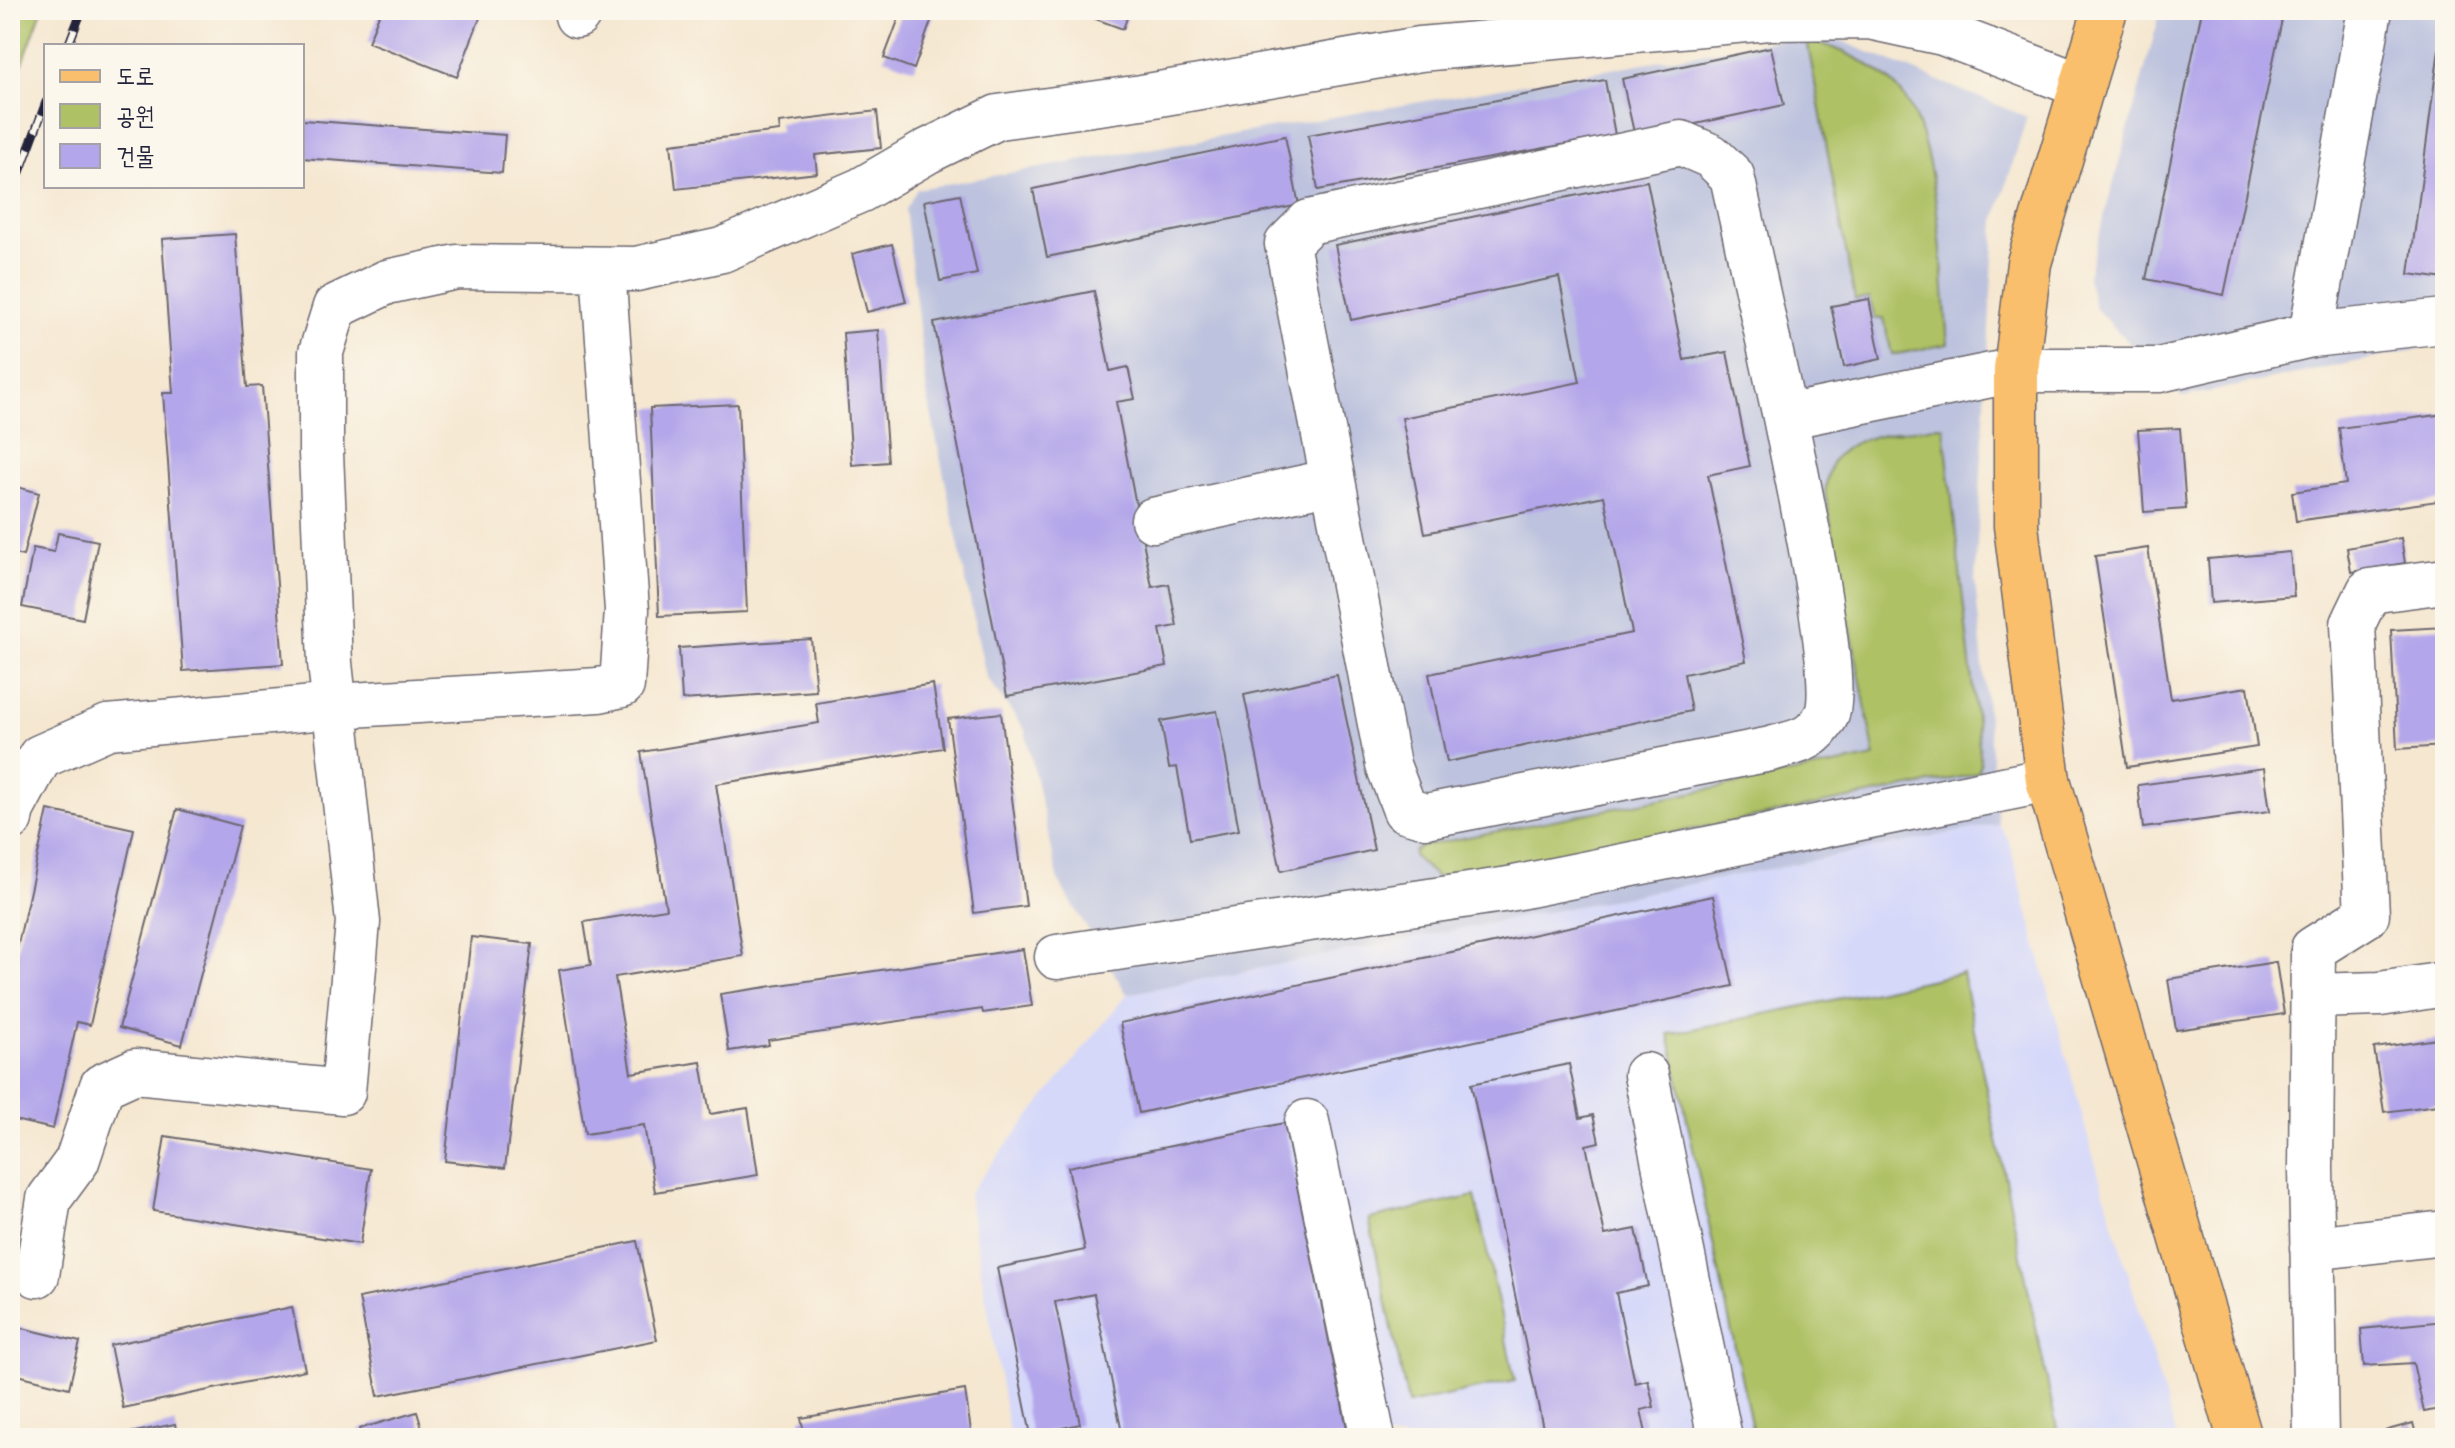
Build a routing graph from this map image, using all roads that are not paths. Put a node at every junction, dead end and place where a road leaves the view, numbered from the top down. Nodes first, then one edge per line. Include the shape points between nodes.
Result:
1 (2105, 10) edge
2 (2370, 10) edge
3 (1948, 21) edge
4 (2082, 86) junction
5 (603, 269) junction
6 (2445, 321) edge
7 (2311, 335) junction
8 (2016, 370) junction
9 (1785, 417) junction
10 (1333, 481) junction
11 (1153, 520) dead end
12 (2445, 581) edge
13 (335, 706) junction
14 (2048, 780) junction
15 (10, 819) edge
16 (1057, 957) dead end
17 (2445, 984) edge
18 (2313, 996) junction
19 (1646, 1075) dead end
20 (1307, 1122) dead end
21 (2445, 1233) edge
22 (2312, 1248) junction
23 (37, 1275) dead end
24 (1373, 1438) edge
25 (1720, 1438) edge
26 (2240, 1438) edge
27 (2316, 1438) edge

1 - 4 main road
2 - 7 street
3 - 4 street
3 - 5 street via 1769,18 1420,49 998,117 861,190 722,250 636,269
4 - 8 main road via 2029,263
5 - 13 street via 457,267 387,282 335,307 321,352
5 - 13 street via 627,610 622,685
6 - 7 street
7 - 8 street via 2159,370
8 - 9 street
8 - 14 main road via 2016,526
9 - 10 street via 1732,176 1711,156 1681,143 1309,222 1287,244
9 - 10 street via 1829,660 1829,713 1811,737 1426,816 1405,810 1388,765
10 - 11 street
12 - 18 street via 2369,591 2353,624 2367,915 2313,949
13 - 15 street via 108,727 40,757
13 - 23 street via 358,922 343,1092 135,1071 102,1086 77,1161 49,1199
14 - 16 street via 1509,889
14 - 26 main road
17 - 18 street via 2380,994
18 - 22 street
19 - 25 street
20 - 24 street
21 - 22 street
22 - 27 street

